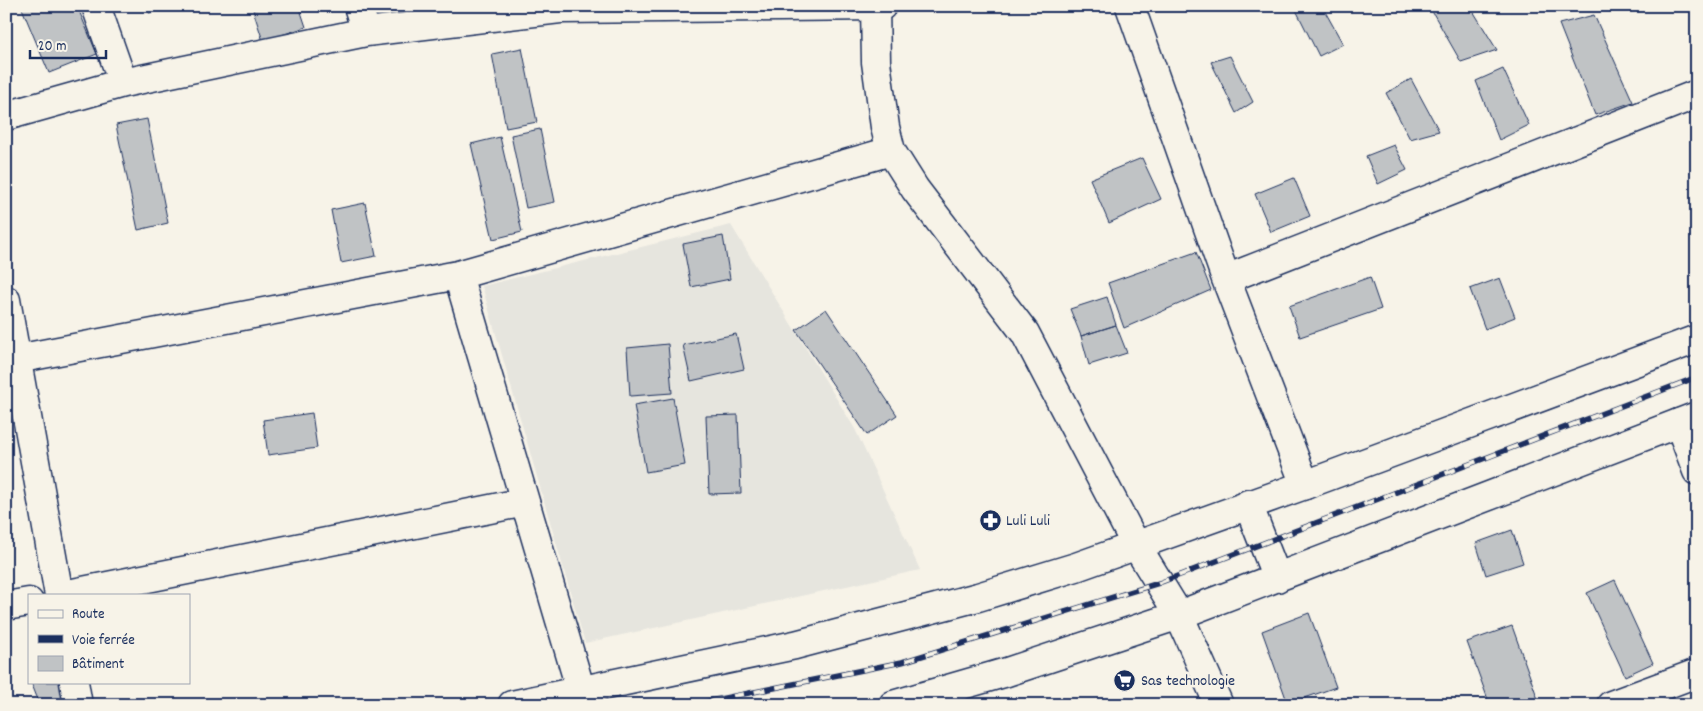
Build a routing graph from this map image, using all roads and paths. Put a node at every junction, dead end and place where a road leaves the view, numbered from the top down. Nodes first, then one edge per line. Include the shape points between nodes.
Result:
1 (96, 6) edge
2 (358, 6) edge
3 (875, 6) edge
4 (882, 6) edge
5 (1130, 6) edge
6 (366, 32) junction
7 (123, 82) junction
8 (1697, 94) edge
9 (6, 116) edge
10 (892, 151) junction
11 (458, 275) junction
12 (1226, 279) junction
13 (6, 300) edge
14 (1697, 339) edge
15 (11, 360) edge
16 (1688, 419) edge
17 (1697, 471) edge
18 (1305, 485) junction
19 (526, 502) junction
20 (1248, 504) junction
21 (1136, 545) junction
22 (1277, 578) junction
23 (61, 594) edge
24 (66, 594) edge
25 (28, 602) edge
26 (6, 606) edge
27 (1179, 615) junction
28 (1697, 673) edge
29 (74, 684) edge
30 (582, 691) junction
31 (78, 705) edge
32 (512, 705) edge
33 (893, 705) edge
34 (1219, 705) edge
35 (1612, 705) edge

1 - 7 street
2 - 6 street
3 - 4 street
3 - 6 street via 560,9
3 - 10 street via 876,62
5 - 12 street
6 - 7 street
7 - 9 street
8 - 12 street
10 - 11 street
10 - 21 street via 915,189 1024,333
11 - 15 street
11 - 19 street
12 - 18 street
13 - 15 street
14 - 18 street
15 - 23 street
16 - 17 street
16 - 22 street
18 - 20 street
19 - 24 street
19 - 30 street
20 - 21 street
20 - 22 street
21 - 27 street
21 - 30 street via 987,594 901,618 795,645
22 - 27 street
25 - 26 street
27 - 33 street via 1007,672
27 - 34 street
28 - 35 street
29 - 31 street
30 - 32 street

